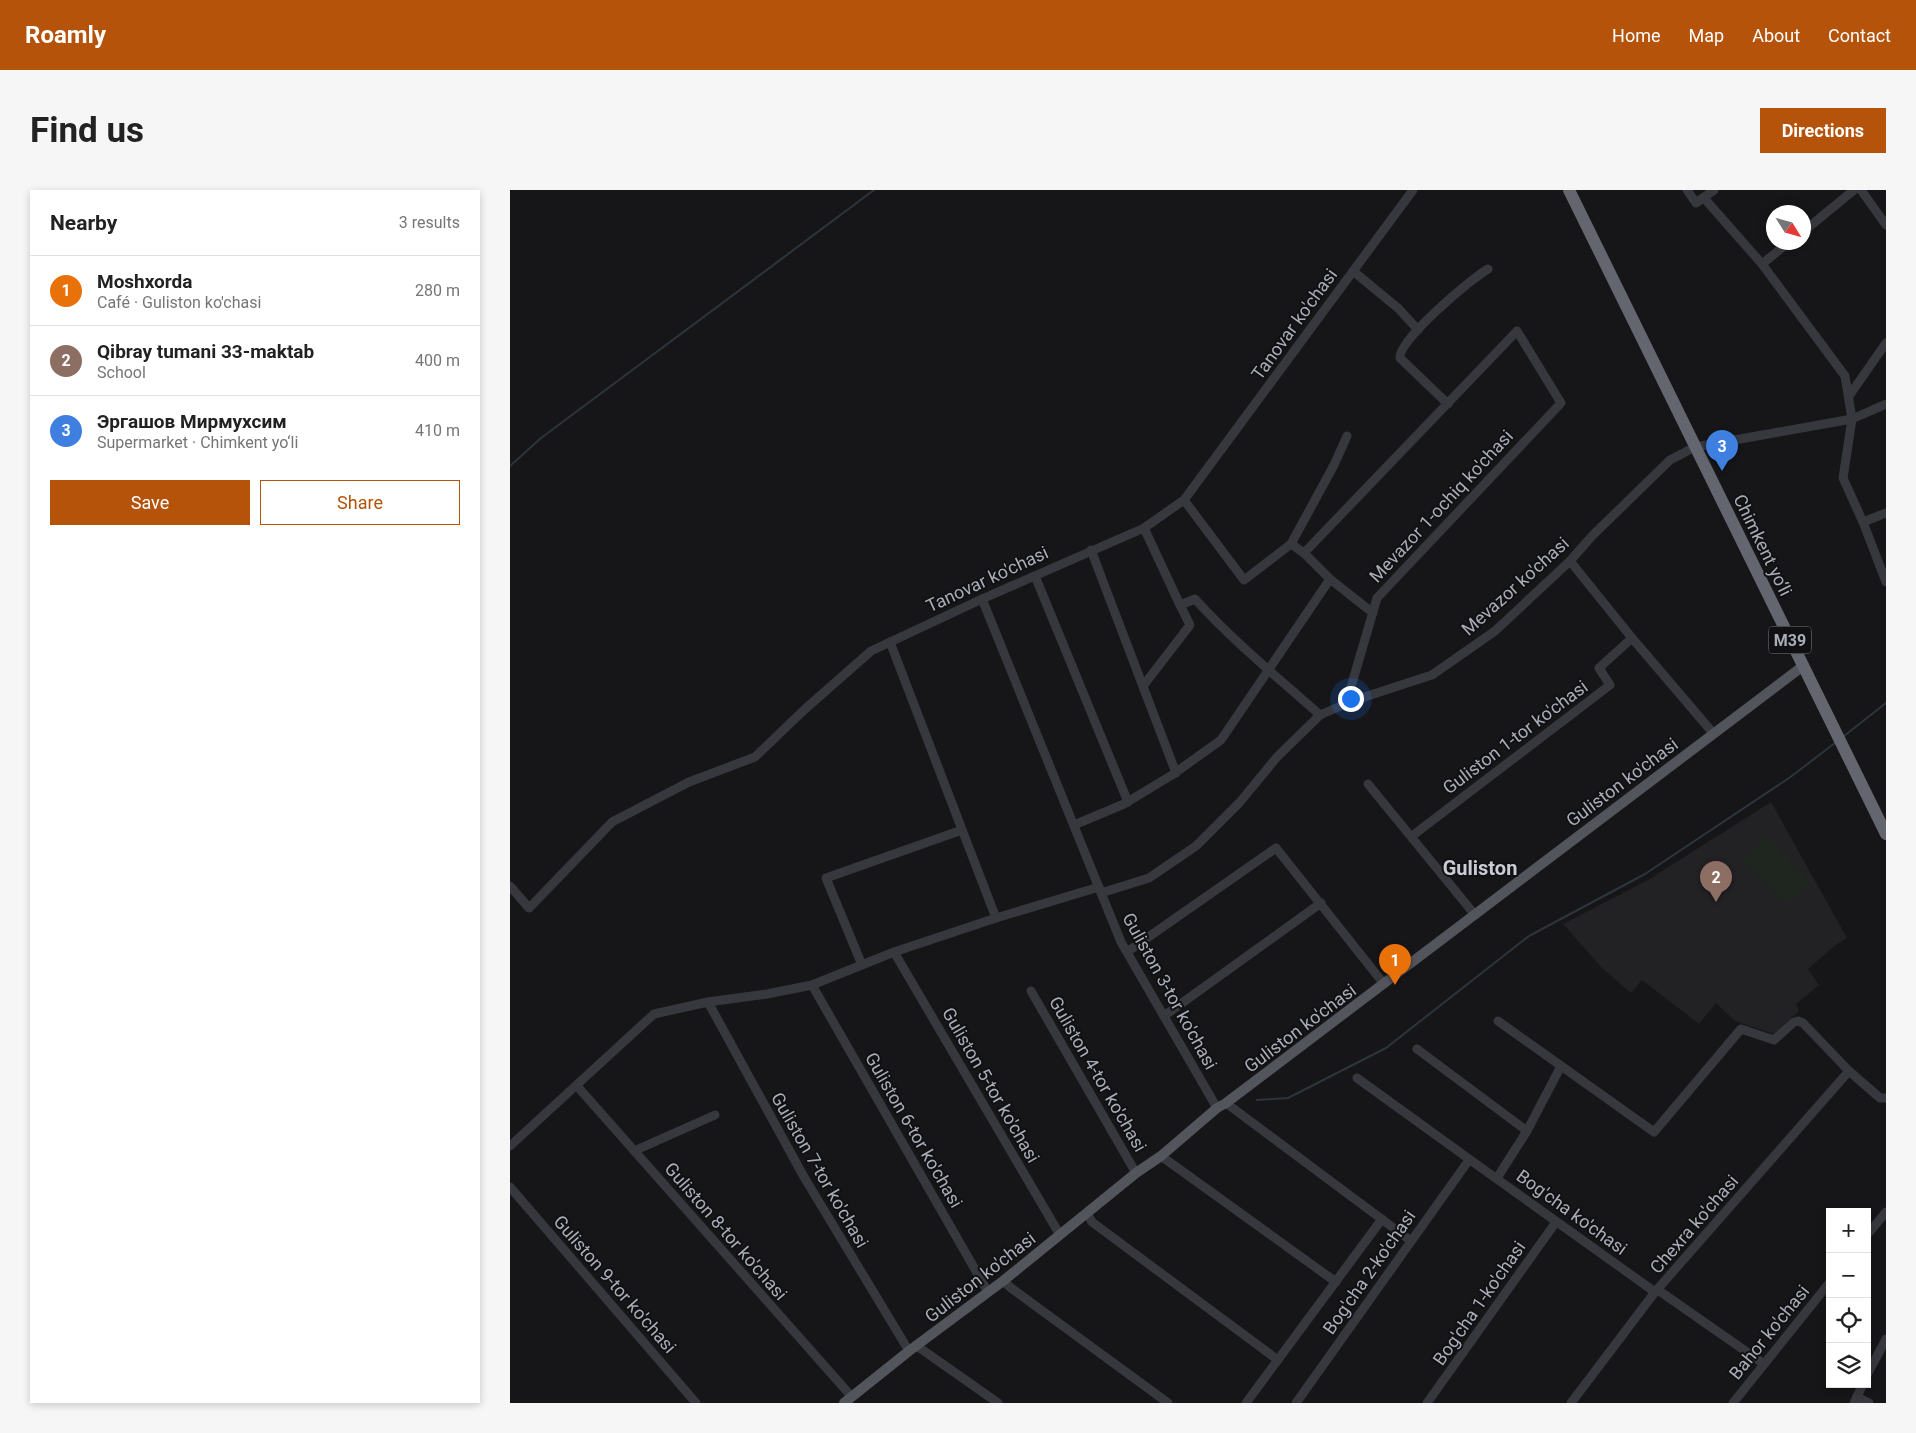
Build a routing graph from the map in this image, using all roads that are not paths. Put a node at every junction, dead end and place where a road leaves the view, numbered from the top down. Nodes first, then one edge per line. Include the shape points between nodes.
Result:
1 (1413, 190) edge
2 (1569, 190) edge
3 (1687, 190) edge
4 (1714, 190) edge
5 (1854, 190) edge
6 (1861, 190) edge
7 (1704, 198) junction
8 (1811, 225) edge
9 (1886, 225) edge
10 (1779, 250) edge
11 (1762, 264) junction
12 (1488, 269) dead end
13 (1353, 271) junction
14 (1418, 330) junction
15 (1886, 344) edge
16 (1849, 396) junction
17 (1448, 404) junction
18 (1886, 404) edge
19 (1852, 419) junction
20 (1347, 436) dead end
21 (1695, 447) junction
22 (1184, 500) junction
23 (1886, 513) edge
24 (1863, 522) junction
25 (1144, 528) junction
26 (1291, 544) junction
27 (1091, 550) junction
28 (1304, 553) junction
29 (1570, 561) junction
30 (1035, 576) junction
31 (1330, 579) junction
32 (1886, 582) edge
33 (982, 599) junction
34 (1180, 605) junction
35 (1374, 613) junction
36 (1632, 638) junction
37 (890, 642) junction
38 (1803, 666) junction
39 (1269, 671) junction
40 (1143, 686) junction
41 (1352, 701) junction
42 (1320, 715) junction
43 (1713, 733) junction
44 (1176, 773) junction
45 (1368, 784) dead end
46 (1128, 802) junction
47 (1074, 825) junction
48 (962, 830) junction
49 (1886, 834) edge
50 (1412, 836) junction
51 (510, 886) edge
52 (1100, 890) junction
53 (1320, 903) junction
54 (1475, 915) junction
55 (996, 918) junction
56 (894, 952) junction
57 (1127, 952) junction
58 (862, 965) junction
59 (1384, 984) junction
60 (812, 985) junction
61 (1031, 992) dead end
62 (708, 1002) junction
63 (1164, 1016) junction
64 (1498, 1021) dead end
65 (1418, 1049) dead end
66 (1561, 1066) junction
67 (1849, 1071) junction
68 (1357, 1078) dead end
69 (577, 1086) junction
70 (1886, 1098) edge
71 (1222, 1106) junction
72 (715, 1116) dead end
73 (1527, 1131) junction
74 (510, 1146) edge
75 (634, 1151) junction
76 (1161, 1156) junction
77 (1469, 1160) junction
78 (1136, 1173) junction
79 (1497, 1178) junction
80 (510, 1187) edge
81 (1886, 1212) edge
82 (1087, 1213) junction
83 (1382, 1219) junction
84 (1556, 1222) junction
85 (1871, 1230) edge
86 (1060, 1235) junction
87 (1411, 1241) junction
88 (1003, 1281) junction
89 (1336, 1282) junction
90 (1826, 1287) edge
91 (1656, 1291) junction
92 (988, 1292) junction
93 (1886, 1339) edge
94 (913, 1349) junction
95 (1278, 1360) junction
96 (1764, 1364) junction
97 (1871, 1367) edge
98 (1861, 1388) edge
99 (848, 1400) edge
100 (1855, 1400) edge
101 (696, 1403) edge
102 (998, 1403) edge
103 (1168, 1403) edge
104 (1246, 1403) edge
105 (1296, 1403) edge
106 (1427, 1403) edge
107 (1571, 1403) edge
108 (1733, 1403) edge
109 (1869, 1403) edge

1 - 13 street, Tanovar ko'chasi
2 - 21 highway, Chimkent yo‘li / M39
3 - 7 street via 1696,203
4 - 7 street
5 - 8 street
6 - 9 street
7 - 11 street
10 - 11 street
11 - 16 street via 1845,376
12 - 14 street via 1454,295
13 - 14 street via 1399,309
13 - 22 street, Tanovar ko'chasi
14 - 17 street via 1400,349 1400,358
15 - 16 street
16 - 19 street
17 - 28 street
17 - 35 street, Mevazor 1-ochiq ko'chasi via 1517,332 1561,403 1377,598
18 - 19 street, Mevazor ko'chasi
19 - 21 street, Mevazor ko'chasi
19 - 24 street via 1843,478
20 - 26 street
21 - 29 street, Mevazor ko'chasi via 1670,460
21 - 38 highway, Chimkent yo‘li / M39
22 - 25 street, Tanovar ko'chasi
22 - 26 street via 1244,580
23 - 24 street
24 - 32 street
25 - 27 street, Tanovar ko'chasi
25 - 34 street
26 - 28 street
27 - 30 street, Tanovar ko'chasi
27 - 40 street
28 - 31 street
29 - 36 street
29 - 41 street, Mevazor ko'chasi via 1495,631 1432,675
30 - 33 street, Tanovar ko'chasi
30 - 46 street
31 - 35 street
31 - 39 street
33 - 37 street, Tanovar ko'chasi
33 - 47 street, Guliston 3-tor ko'chasi
34 - 39 street via 1196,599
34 - 40 street via 1190,625
35 - 41 street, Mevazor 1-ochiq ko'chasi via 1351,687
36 - 43 street
36 - 50 street, Guliston 1-tor ko'chasi via 1599,668 1610,685
37 - 48 street
37 - 51 street, Tanovar ko'chasi via 872,651 755,757 689,782 612,822 529,908
38 - 43 main road, Guliston ko'chasi
38 - 49 highway, Chimkent yo‘li / M39
39 - 42 street
39 - 44 street via 1221,740
40 - 44 street
41 - 42 street, Mevazor ko'chasi
42 - 52 street, Mevazor ko'chasi via 1196,846 1149,878
43 - 54 main road, Guliston ko'chasi
44 - 46 street
45 - 50 street
46 - 47 street
47 - 52 street, Guliston 3-tor ko'chasi
48 - 55 street
48 - 58 street via 826,878
50 - 54 street
52 - 55 street, Mevazor ko'chasi
52 - 57 street, Guliston 3-tor ko'chasi
53 - 57 street via 1276,848
53 - 59 street
53 - 63 street
54 - 59 main road, Guliston ko'chasi
55 - 56 street, Mevazor ko'chasi
56 - 58 street, Mevazor ko'chasi
56 - 86 street, Guliston 5-tor ko'chasi
57 - 63 street, Guliston 3-tor ko'chasi
58 - 60 street, Mevazor ko'chasi
59 - 71 main road, Guliston ko'chasi
60 - 62 street, Mevazor ko'chasi
60 - 92 street, Guliston 6-tor ko'chasi
61 - 78 street, Guliston 4-tor ko'chasi
62 - 69 street, Mevazor ko'chasi via 654,1014
62 - 94 street, Guliston 7-tor ko'chasi via 804,1177
63 - 71 street, Guliston 3-tor ko'chasi
64 - 66 street
65 - 73 street
66 - 67 street via 1654,1132 1741,1028 1774,1040 1798,1021
66 - 73 street
67 - 70 street via 1880,1098
67 - 91 street, Chexra ko'chasi
68 - 77 street, Bog'cha ko'chasi
69 - 74 street, Mevazor ko'chasi
69 - 75 street, Guliston 8-tor ko'chasi
71 - 76 main road, Guliston ko'chasi
71 - 83 street
72 - 75 street
73 - 79 street
75 - 99 street, Guliston 8-tor ko'chasi
76 - 78 main road, Guliston ko'chasi
76 - 89 street
77 - 79 street, Bog'cha ko'chasi
77 - 87 street, Bog'cha 2-ko'chasi
78 - 82 main road, Guliston ko'chasi
79 - 84 street, Bog'cha ko'chasi
80 - 101 street, Guliston 9-tor ko'chasi
81 - 85 street
82 - 86 main road, Guliston ko'chasi
82 - 95 street via 1092,1222
83 - 87 street
83 - 89 street
84 - 91 street, Bog'cha ko'chasi
84 - 106 street, Bog'cha 1-ko'chasi
86 - 88 main road, Guliston ko'chasi
87 - 105 street, Bog'cha 2-ko'chasi
88 - 92 main road, Guliston ko'chasi
88 - 103 street
89 - 95 street
90 - 96 street, Bahor ko'chasi
91 - 96 street, Bog'cha ko'chasi
91 - 107 street, Chexra ko'chasi
92 - 94 main road, Guliston ko'chasi
93 - 97 street
94 - 99 main road, Guliston ko'chasi
94 - 102 street
95 - 104 street
96 - 108 street, Bahor ko'chasi
98 - 100 street
100 - 109 street

